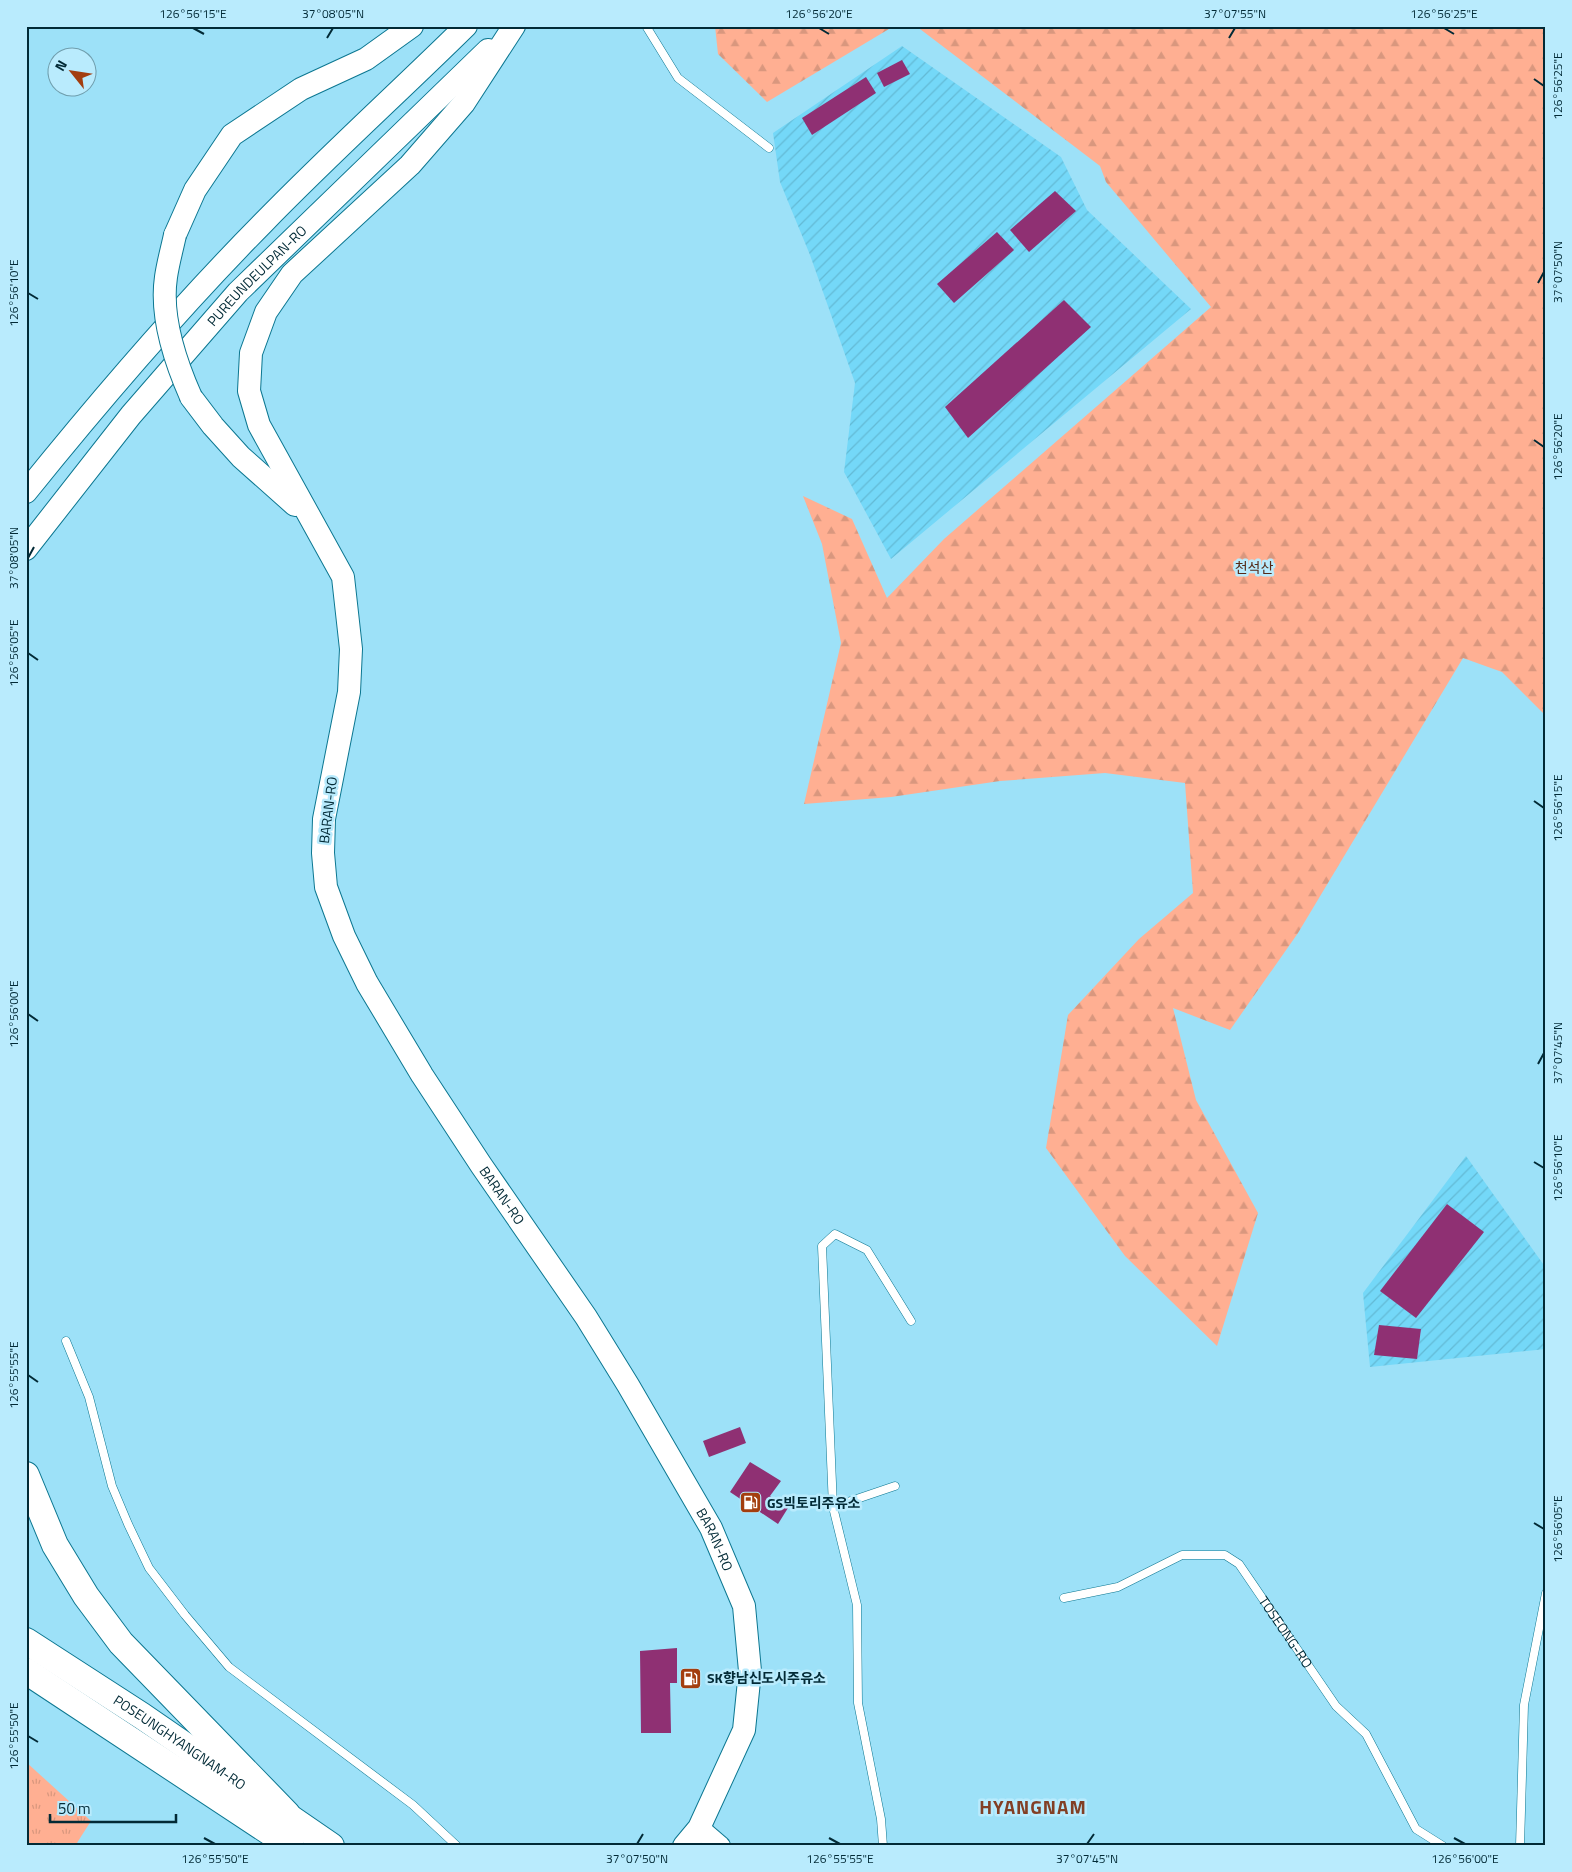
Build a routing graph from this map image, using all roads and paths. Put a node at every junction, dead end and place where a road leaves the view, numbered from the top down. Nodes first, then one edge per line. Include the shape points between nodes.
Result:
1 (412, 26) edge
2 (466, 26) edge
3 (513, 26) edge
4 (646, 26) edge
5 (769, 148) dead end
6 (26, 492) edge
7 (314, 523) junction
8 (26, 549) edge
9 (911, 1321) dead end
10 (66, 1341) dead end
11 (26, 1475) edge
12 (895, 1486) dead end
13 (834, 1507) junction
14 (1546, 1593) edge
15 (1064, 1598) dead end
16 (26, 1641) edge
17 (27, 1672) edge
18 (287, 1814) junction
19 (699, 1828) junction
20 (292, 1846) edge
21 (331, 1846) edge
22 (457, 1846) edge
23 (684, 1846) edge
24 (720, 1846) edge
25 (883, 1846) edge
26 (1443, 1846) edge
27 (1520, 1846) edge

1 - 7 main road, bridge via 366,58 301,89 232,135 195,190 175,235 165,279 166,320 180,371 191,396 241,457
2 - 6 main road via 214,274 141,353
3 - 7 main road, BARAN-RO via 464,103 410,165 292,274 266,312 251,353 249,391 259,425
3 - 8 main road, PUREUNDEULPAN-RO via 238,292 132,415
4 - 5 lane via 678,78
7 - 19 main road, BARAN-RO via 343,578 352,648 349,692 324,818 323,853 326,886 344,936 367,983 422,1074 480,1165 586,1317 628,1385 711,1528 744,1606 750,1671 744,1730
9 - 13 lane via 867,1250 834,1234 822,1246
10 - 22 lane via 89,1398 112,1486 128,1524 149,1568 185,1615 229,1667 412,1805
11 - 18 highway via 56,1545 86,1596 121,1643
12 - 13 lane
13 - 25 lane via 856,1605 858,1703 881,1819
14 - 27 lane via 1524,1706
15 - 26 lane, TOSEONG-RO via 1118,1586 1182,1555 1225,1555 1239,1564 1336,1706 1366,1734 1416,1829
16 - 18 highway, POSEUNGHYANGNAM-RO
17 - 20 highway, POSEUNGHYANGNAM-RO
18 - 21 highway, POSEUNGHYANGNAM-RO
19 - 23 main road, BARAN-RO
19 - 24 street

